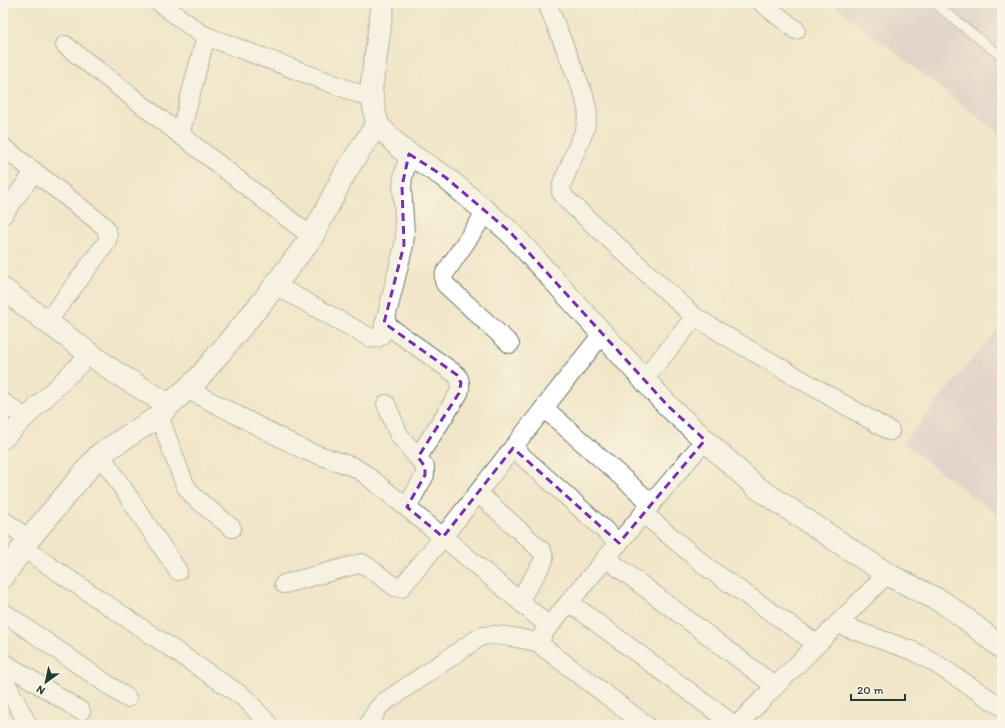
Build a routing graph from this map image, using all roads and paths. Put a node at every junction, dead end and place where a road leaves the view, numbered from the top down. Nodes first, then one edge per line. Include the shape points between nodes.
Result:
1 (160, 3) edge
2 (383, 3) edge
3 (546, 3) edge
4 (762, 3) edge
5 (934, 3) edge
6 (796, 30) dead end
7 (206, 36) junction
8 (65, 45) dead end
9 (1002, 57) edge
10 (373, 99) junction
11 (377, 124) junction
12 (180, 135) junction
13 (3, 147) edge
14 (409, 154) junction
15 (34, 172) junction
16 (486, 212) junction
17 (3, 215) edge
18 (312, 237) junction
19 (275, 285) junction
20 (3, 290) edge
21 (695, 317) junction
22 (47, 322) junction
23 (384, 322) junction
24 (602, 334) junction
25 (510, 344) dead end
26 (90, 354) junction
27 (644, 379) junction
28 (187, 389) junction
29 (3, 402) edge
30 (386, 404) dead end
31 (544, 408) junction
32 (164, 410) junction
33 (25, 418) junction
34 (890, 431) dead end
35 (3, 440) edge
36 (705, 440) junction
37 (513, 448) junction
38 (100, 454) junction
39 (418, 457) junction
40 (478, 493) junction
41 (406, 507) junction
42 (648, 509) junction
43 (3, 520) edge
44 (232, 528) dead end
45 (443, 536) junction
46 (619, 543) junction
47 (26, 544) junction
48 (606, 558) junction
49 (178, 571) dead end
50 (887, 574) junction
51 (3, 577) edge
52 (284, 584) dead end
53 (519, 601) junction
54 (569, 602) junction
55 (3, 612) edge
56 (837, 624) junction
57 (549, 626) junction
58 (541, 643) junction
59 (817, 644) junction
60 (1002, 648) edge
61 (3, 662) edge
62 (3, 677) edge
63 (775, 686) junction
64 (127, 698) dead end
65 (1002, 707) edge
66 (81, 711) dead end
67 (28, 725) edge
68 (270, 725) edge
69 (368, 725) edge
70 (646, 725) edge
71 (734, 725) edge
72 (737, 725) edge

1 - 7 street
2 - 10 main road via 371,90
3 - 21 street via 584,95 588,113 585,129 561,192
4 - 6 street
5 - 9 lane
7 - 10 street
7 - 12 street
8 - 12 street
10 - 11 main road
11 - 14 main road
11 - 18 main road via 346,171
12 - 18 street
13 - 15 street
14 - 16 main road via 445,177
14 - 23 street via 402,186 404,245
15 - 17 street
15 - 22 street via 104,226 108,233 108,240 104,246
16 - 24 main road via 510,232
16 - 25 street via 443,276 443,281
18 - 19 main road
19 - 23 street via 371,338 379,338
19 - 28 main road
20 - 22 main road
21 - 27 street
21 - 34 street
22 - 26 main road
23 - 39 street via 457,375 461,383 459,393
24 - 27 main road
24 - 31 street
26 - 32 main road
26 - 33 street
27 - 36 main road via 668,406
28 - 32 main road
28 - 41 street via 304,450 360,470
29 - 33 street
30 - 39 street via 399,435
31 - 37 street
31 - 42 street
32 - 38 main road
32 - 44 street via 188,491
33 - 35 street
36 - 42 street
36 - 50 main road via 756,487
37 - 40 street
37 - 46 street
38 - 47 main road
38 - 49 street
39 - 41 street via 425,467 425,475
40 - 45 street
40 - 53 street via 542,551 543,562
41 - 45 street
42 - 46 street
42 - 59 street via 708,568
43 - 47 street
45 - 52 street via 401,588 395,588 362,563
45 - 53 street
46 - 48 street
47 - 51 main road
47 - 68 street via 239,694
48 - 54 street
48 - 63 street
50 - 56 street
50 - 60 main road via 942,602
53 - 57 street
54 - 57 street
54 - 71 street
55 - 64 street
56 - 59 street
56 - 65 street via 930,660
57 - 58 street via 541,638
58 - 69 street via 496,635 480,637 388,698 378,708
58 - 70 street
59 - 63 street
61 - 66 street
62 - 67 street
63 - 72 street

